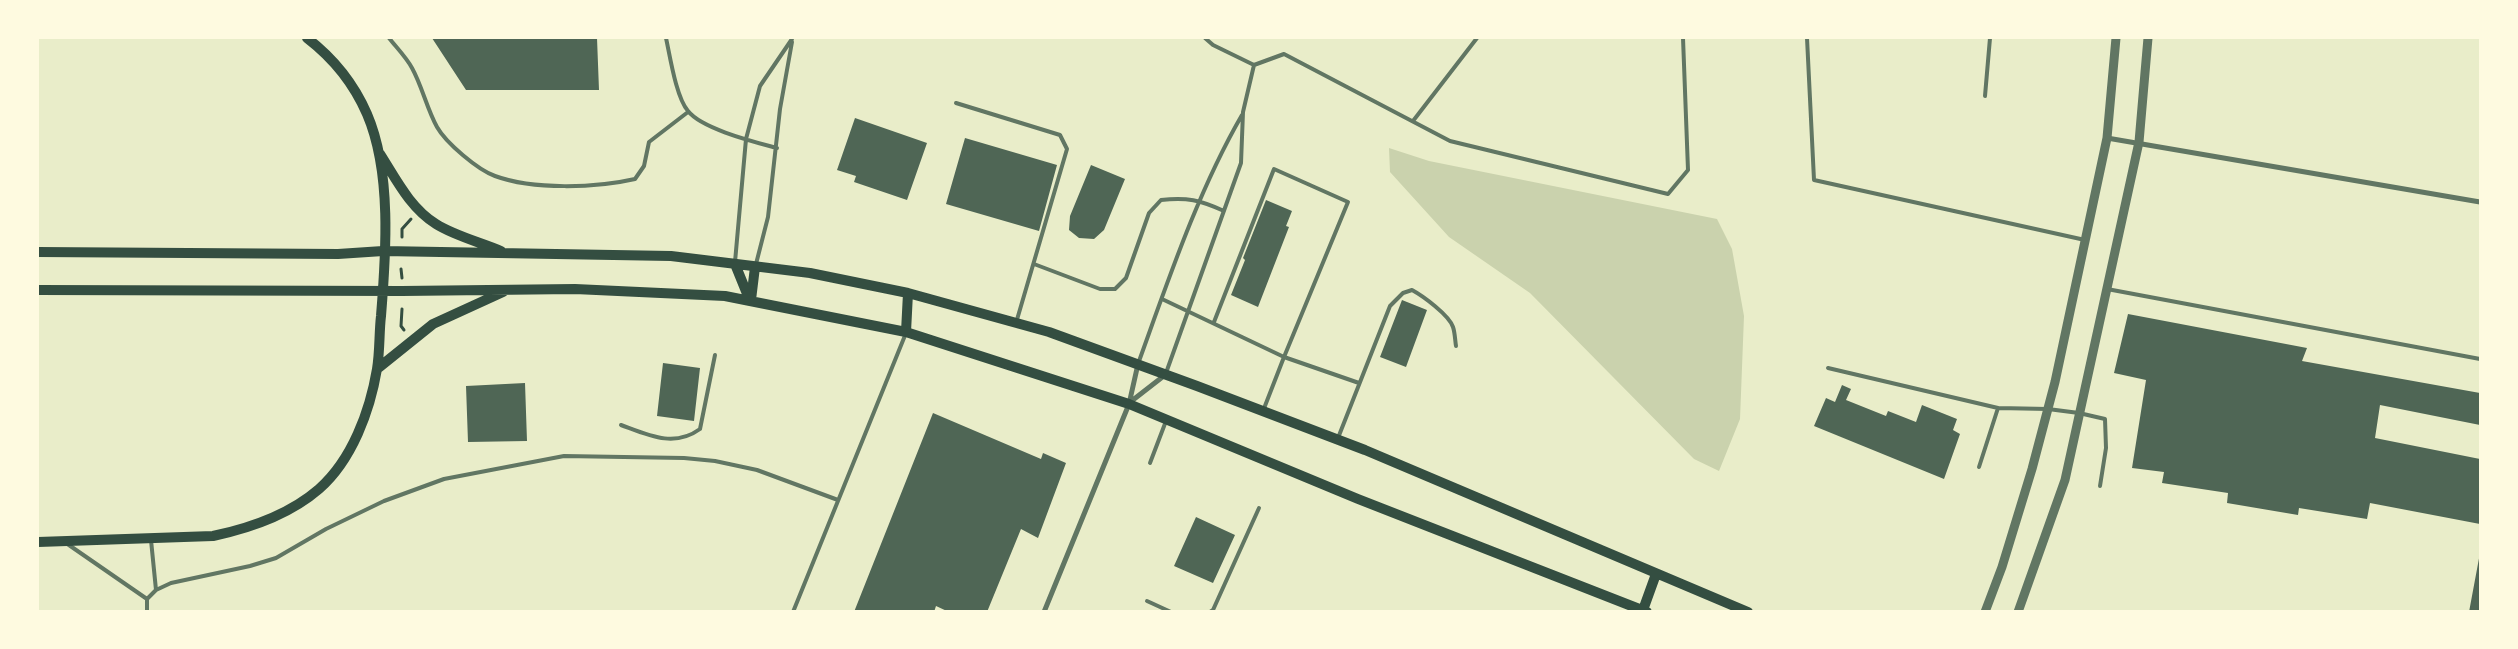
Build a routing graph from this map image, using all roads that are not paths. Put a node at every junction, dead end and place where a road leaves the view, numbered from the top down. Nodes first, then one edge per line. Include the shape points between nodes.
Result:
1 (307, 38) edge
2 (389, 38) edge
3 (666, 38) edge
4 (792, 38) edge
5 (1205, 38) edge
6 (1477, 38) edge
7 (1683, 38) edge
8 (1807, 38) edge
9 (1990, 38) edge
10 (2116, 38) edge
11 (2148, 38) edge
12 (1254, 65) junction
13 (1985, 96) dead end
14 (956, 103) dead end
15 (688, 112) junction
16 (1243, 112) junction
17 (1413, 121) junction
18 (2108, 138) junction
19 (746, 139) junction
20 (2139, 142) junction
21 (777, 148) junction
22 (378, 151) junction
23 (1202, 201) junction
24 (2480, 202) edge
25 (1224, 211) junction
26 (2085, 240) junction
27 (384, 251) junction
28 (38, 252) edge
29 (506, 254) junction
30 (735, 264) junction
31 (1034, 264) junction
32 (755, 267) junction
33 (508, 289) junction
34 (2107, 289) junction
35 (38, 290) edge
36 (383, 291) junction
37 (908, 293) junction
38 (1162, 299) junction
39 (750, 301) junction
40 (1189, 310) junction
41 (1214, 322) junction
42 (1016, 323) junction
43 (906, 332) junction
44 (1456, 346) dead end
45 (715, 355) dead end
46 (1284, 357) junction
47 (2480, 359) edge
48 (1138, 364) junction
49 (1828, 368) dead end
50 (377, 369) junction
51 (1165, 375) junction
52 (1359, 383) junction
53 (1129, 404) junction
54 (1998, 408) junction
55 (2048, 409) junction
56 (1262, 411) junction
57 (2079, 413) junction
58 (1167, 419) junction
59 (621, 425) dead end
60 (1337, 440) junction
61 (1150, 463) dead end
62 (1979, 467) dead end
63 (2100, 486) dead end
64 (838, 500) junction
65 (1259, 508) dead end
66 (150, 538) junction
67 (63, 541) junction
68 (38, 542) edge
69 (1656, 574) junction
70 (156, 590) junction
71 (146, 599) junction
72 (1147, 601) dead end
73 (1644, 611) edge
74 (147, 612) edge
75 (793, 612) edge
76 (1044, 612) edge
77 (1171, 612) edge
78 (1210, 612) edge
79 (1748, 612) edge
80 (1984, 612) edge
81 (2018, 612) edge

1 - 22 main road via 352,85 367,114
2 - 15 lane via 412,67 443,136 472,162 494,176 544,184 612,184 635,180 644,166 648,142
3 - 15 lane via 676,84
4 - 19 lane via 760,86
4 - 21 lane
5 - 12 lane
6 - 17 lane
7 - 17 lane via 1688,170 1668,194 1450,141
8 - 26 lane via 1814,180
9 - 13 lane
10 - 18 street
11 - 20 street
12 - 16 lane
12 - 17 lane via 1284,54
14 - 31 lane via 1060,135 1067,149
15 - 19 lane via 717,130
16 - 23 lane via 1218,156
16 - 25 lane via 1241,164
18 - 20 street
18 - 26 street
19 - 21 lane
19 - 30 lane
20 - 24 street
20 - 34 street
21 - 32 lane via 768,217
22 - 27 main road via 384,194
22 - 29 main road via 406,195 436,225
23 - 25 lane
23 - 31 lane via 1161,200 1149,213 1126,278 1115,289 1100,289
23 - 38 lane
25 - 40 lane
26 - 55 street
27 - 28 main road via 338,254
27 - 29 main road
27 - 36 main road
29 - 30 main road via 671,256
30 - 32 main road
30 - 39 main road
31 - 42 lane
32 - 37 main road via 810,273
32 - 39 main road
33 - 36 main road
33 - 39 main road via 725,296
33 - 50 main road via 433,324
34 - 47 lane
34 - 57 street
35 - 36 main road
36 - 50 main road
37 - 42 main road
37 - 43 main road
38 - 40 lane
38 - 48 lane
39 - 43 main road
40 - 41 lane
40 - 51 lane
41 - 46 lane
41 - 46 lane via 1274,169 1348,202
42 - 48 main road
43 - 53 main road
43 - 64 lane
44 - 52 lane via 1453,326 1446,318 1412,290 1403,293 1390,306
45 - 59 lane via 700,429 688,437 673,440 650,436
46 - 52 lane
46 - 56 lane
48 - 51 main road
48 - 53 street
49 - 54 lane
50 - 66 main road via 364,419 352,446 320,489 269,520 236,531 213,536
51 - 53 street
51 - 56 main road
52 - 60 lane
53 - 58 main road
53 - 76 street
54 - 55 lane
54 - 62 lane
55 - 57 lane
55 - 80 street via 1997,584
56 - 60 main road
57 - 63 lane via 2105,419 2106,448
57 - 81 street via 2065,480
58 - 61 lane
58 - 73 main road via 1358,499
60 - 69 main road
64 - 70 lane via 758,470 715,461 564,456 444,479 384,501 276,558 172,583
64 - 75 lane
65 - 78 lane
66 - 67 main road
66 - 70 lane
67 - 68 main road
67 - 71 lane
69 - 73 main road
69 - 79 main road
70 - 71 lane
71 - 74 lane
72 - 77 lane

